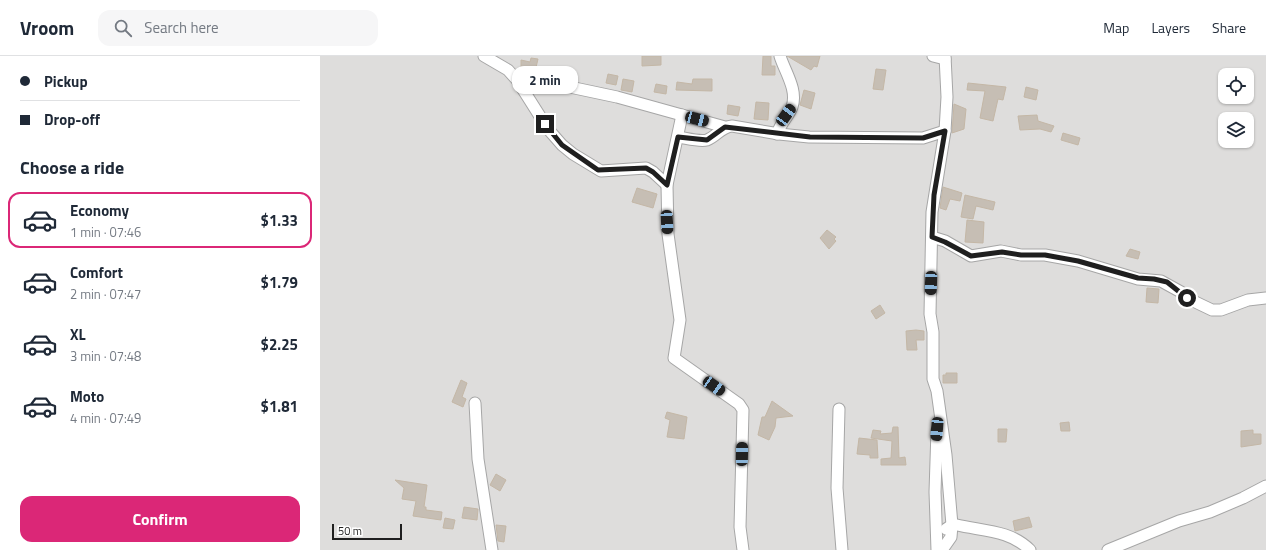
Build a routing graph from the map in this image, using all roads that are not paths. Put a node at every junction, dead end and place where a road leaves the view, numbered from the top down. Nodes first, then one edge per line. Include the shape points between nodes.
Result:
1 (484, 56) edge
2 (780, 56) edge
3 (933, 56) edge
4 (945, 57) edge
5 (551, 83) dead end
6 (682, 115) junction
7 (725, 127) junction
8 (945, 131) junction
9 (777, 134) junction
10 (678, 137) junction
11 (667, 185) junction
12 (932, 237) junction
13 (1266, 298) edge
14 (475, 403) dead end
15 (839, 409) dead end
16 (939, 415) junction
17 (1266, 486) edge
18 (952, 525) junction
19 (937, 534) junction
20 (492, 550) edge
21 (743, 550) edge
22 (842, 550) edge
23 (938, 550) edge
24 (942, 550) edge
25 (1030, 550) edge
26 (1108, 550) edge

1 - 11 street via 508,70 518,80 548,130 573,154 601,171 646,168
2 - 9 street via 794,93 792,108 781,123
3 - 4 street
4 - 8 street
5 - 6 street via 617,97
6 - 7 street
6 - 10 street
7 - 9 street
7 - 10 street via 707,140
8 - 9 street via 923,138 810,137
8 - 12 street via 934,195
10 - 11 street
11 - 21 street via 668,234 680,320 674,358 739,404 743,410 740,527
12 - 13 street via 971,256 1002,252 1045,255 1078,261 1138,278 1161,281 1212,310
12 - 16 street via 930,314 933,379
14 - 20 street via 478,459
15 - 22 street via 837,488
16 - 18 street via 946,455
16 - 19 street via 935,456
17 - 26 street via 1210,512 1179,521
18 - 19 street
18 - 24 street via 951,537
18 - 25 street via 1006,534 1017,538
19 - 23 street

